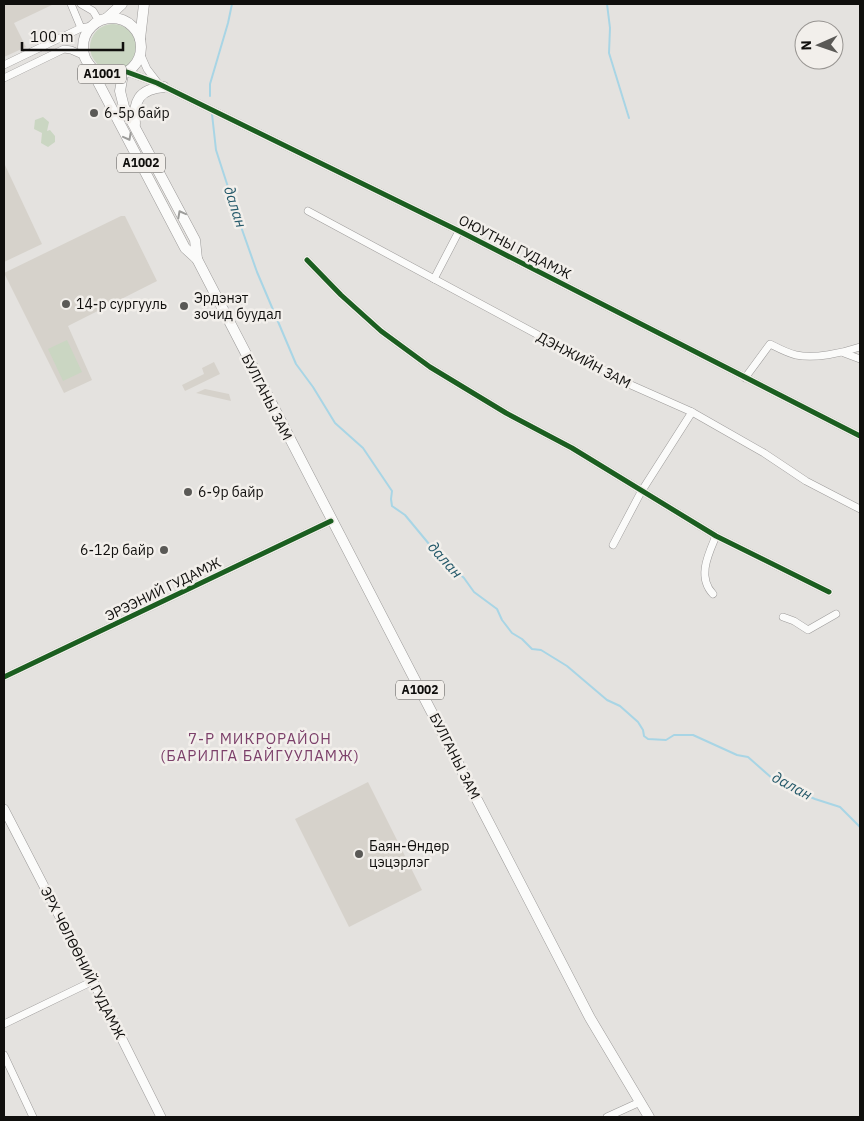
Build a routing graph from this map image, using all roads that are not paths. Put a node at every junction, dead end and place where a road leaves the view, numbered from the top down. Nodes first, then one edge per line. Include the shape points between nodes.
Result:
1 (70, 4) edge
2 (81, 4) edge
3 (122, 4) edge
4 (144, 4) edge
5 (100, 22) junction
6 (81, 28) junction
7 (140, 40) junction
8 (140, 53) junction
9 (87, 60) junction
10 (4, 65) edge
11 (125, 73) junction
12 (4, 78) edge
13 (161, 85) junction
14 (136, 130) junction
15 (308, 212) dead end
16 (459, 231) junction
17 (197, 259) junction
18 (308, 260) dead end
19 (434, 279) junction
20 (860, 347) edge
21 (843, 353) junction
22 (860, 359) edge
23 (745, 378) junction
24 (692, 412) junction
25 (860, 436) edge
26 (641, 492) junction
27 (860, 509) edge
28 (331, 521) junction
29 (716, 536) junction
30 (613, 545) dead end
31 (829, 592) dead end
32 (713, 594) dead end
33 (836, 614) dead end
34 (783, 617) dead end
35 (4, 677) edge
36 (4, 809) edge
37 (94, 981) junction
38 (4, 1024) edge
39 (4, 1055) edge
40 (640, 1102) junction
41 (33, 1117) edge
42 (161, 1117) edge
43 (608, 1117) edge
44 (649, 1117) edge

1 - 6 street
2 - 5 street
3 - 5 highway, A1001
4 - 7 highway, A1001
5 - 6 street
5 - 7 highway via 115,18 128,23
5 - 9 highway, A1001 via 84,40
6 - 10 street
7 - 8 highway, A1001
8 - 11 highway, A1001 via 133,67
8 - 13 street via 147,69
9 - 11 highway, A1001 via 100,73
9 - 12 street via 64,49
9 -> 17 highway, БУЛГАНЫ ЗАМ / A1002 via 185,248
11 - 13 street, ОЮУТНЫ ГУДАМЖ
11 - 14 highway, БУЛГАНЫ ЗАМ / A1002 via 120,91
13 - 14 highway via 140,96 135,114
13 - 16 street, ОЮУТНЫ ГУДАМЖ
17 -> 14 highway, БУЛГАНЫ ЗАМ / A1002 via 195,240
15 - 19 street, ДЭНЖИЙН ЗАМ
16 - 19 street
16 - 23 street, ОЮУТНЫ ГУДАМЖ
17 - 28 highway, БУЛГАНЫ ЗАМ / A1002
18 - 26 street via 381,331 430,368 572,448
19 - 24 street, ДЭНЖИЙН ЗАМ via 631,384
20 - 21 street
21 - 22 street
21 - 23 street via 797,355 770,344
23 - 25 street, ОЮУТНЫ ГУДАМЖ
24 - 26 street
24 - 27 street, ДЭНЖИЙН ЗАМ via 806,481
26 - 29 street
26 - 30 street
28 - 35 street, ЭРЭЭНИЙ ГУДАМЖ
28 - 40 highway, БУЛГАНЫ ЗАМ / A1002 via 590,1018
29 - 31 street
29 - 32 street via 705,563 705,575
33 - 34 street via 808,630
36 - 37 main road, ЭРХ ЧӨЛӨӨНИЙ ГУДАМЖ
37 - 38 street
37 - 42 main road, ЭРХ ЧӨЛӨӨНИЙ ГУДАМЖ
39 - 41 street
40 - 43 street
40 - 44 highway, БУЛГАНЫ ЗАМ / A1002

